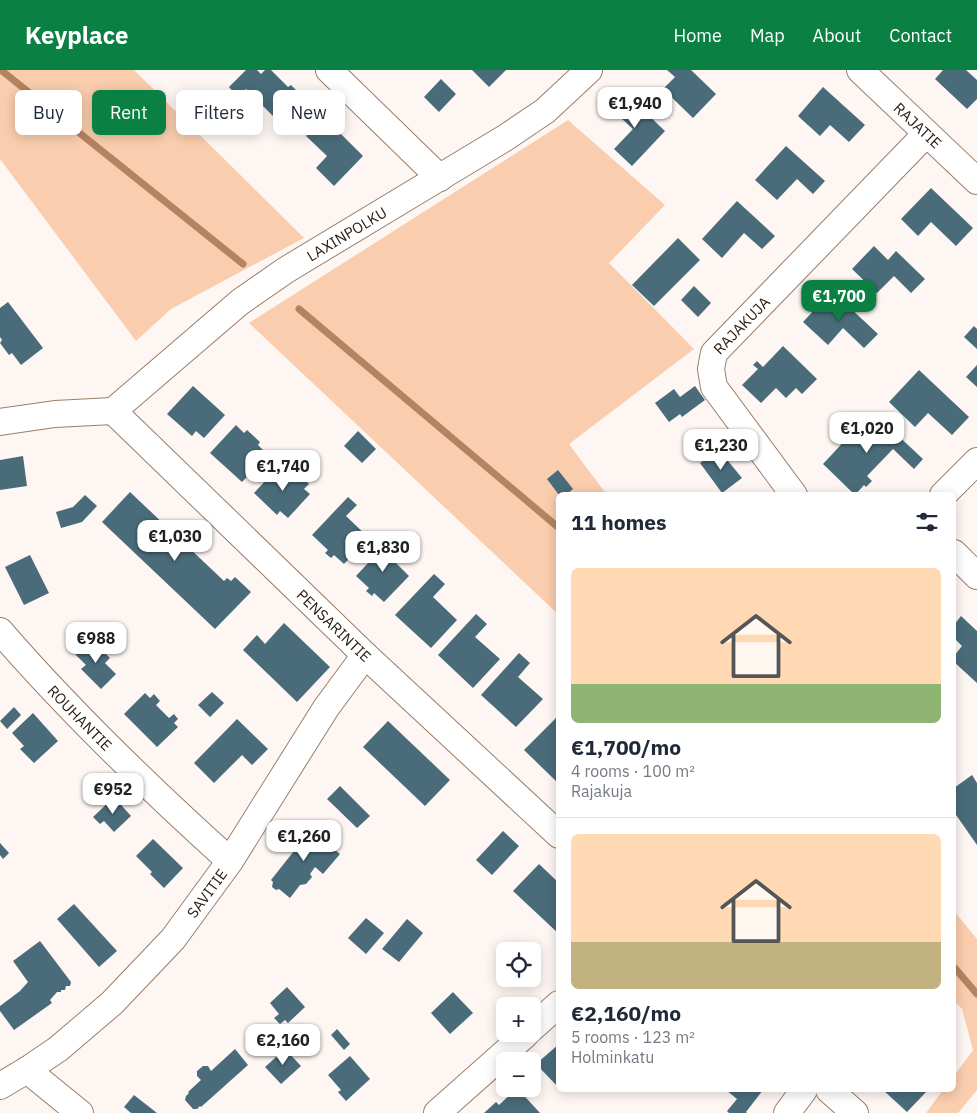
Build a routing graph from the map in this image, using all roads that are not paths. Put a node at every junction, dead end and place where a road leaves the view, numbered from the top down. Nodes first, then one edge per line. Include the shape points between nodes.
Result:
1 (329, 70) edge
2 (589, 70) edge
3 (860, 70) edge
4 (926, 134) junction
5 (440, 178) junction
6 (977, 181) edge
7 (113, 411) junction
8 (0, 422) edge
9 (977, 461) edge
10 (792, 492) edge
11 (946, 492) edge
12 (956, 555) edge
13 (977, 576) edge
14 (0, 631) edge
15 (365, 655) junction
16 (556, 832) edge
17 (230, 861) junction
18 (556, 1007) edge
19 (541, 1020) edge
20 (517, 1042) edge
21 (27, 1070) junction
22 (0, 1086) edge
23 (803, 1092) edge
24 (831, 1092) edge
25 (80, 1113) edge
26 (437, 1113) edge
27 (787, 1113) edge
28 (855, 1113) edge

1 - 5 street
2 - 5 street, LAXINPOLKU via 545,111
3 - 4 street, RAJATIE
4 - 6 street, RAJATIE
4 - 10 street, RAJAKUJA via 714,353 710,369 714,387
5 - 7 street, LAXINPOLKU via 286,270 240,302
7 - 8 street via 55,414
7 - 15 street, PENSARINTIE
9 - 11 street
12 - 13 street
14 - 17 street, ROUHANTIE via 113,752
15 - 16 street, PENSARINTIE
15 - 17 street, SAVITIE via 326,708
17 - 21 street, SAVITIE via 173,939 112,1003 58,1049
18 - 19 street
20 - 26 street
21 - 22 street, SAVITIE
21 - 25 street
23 - 27 street
24 - 28 street

